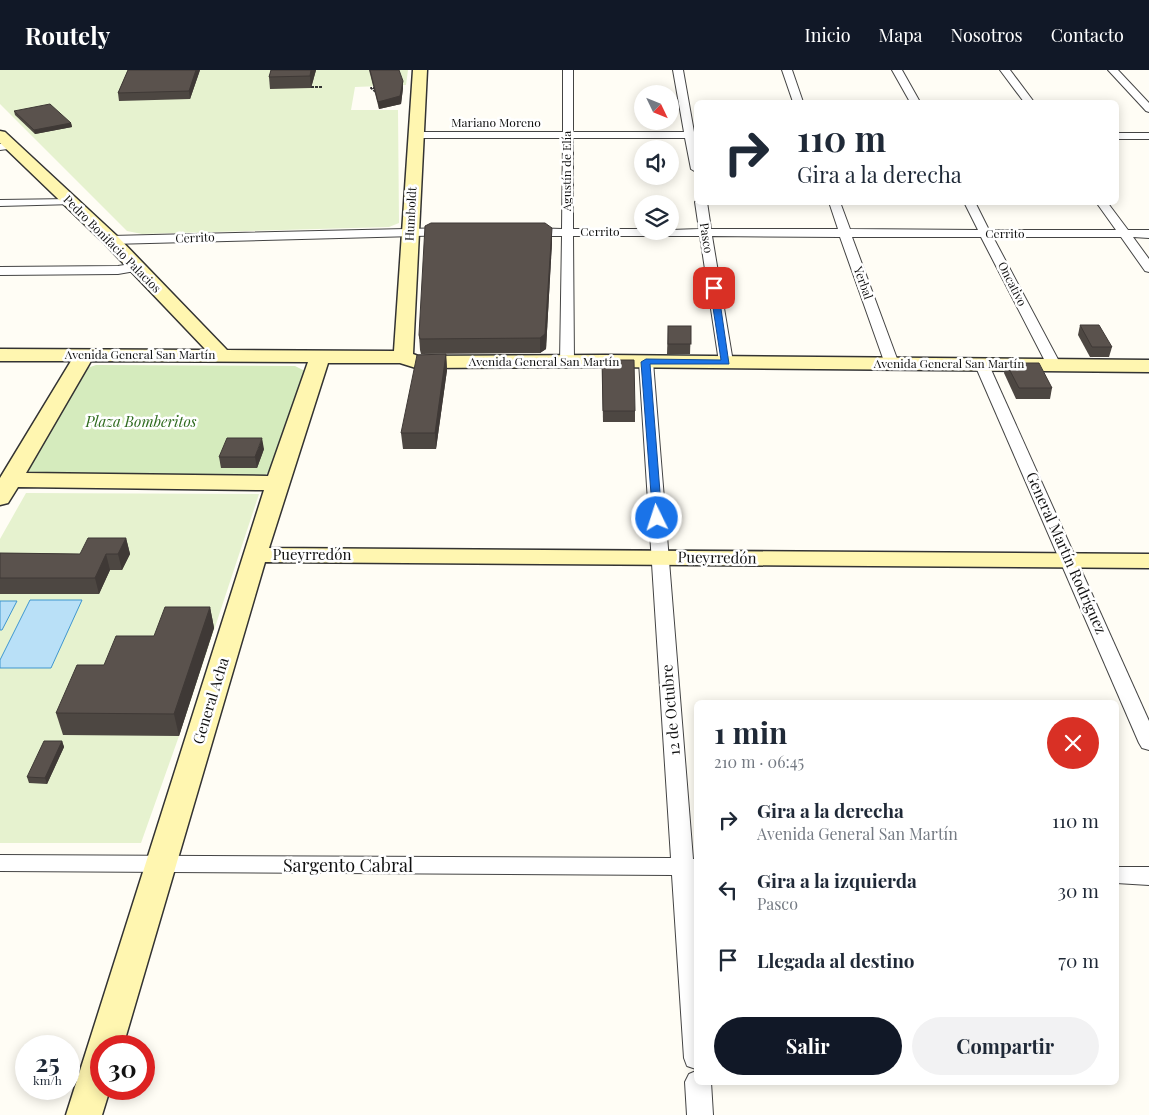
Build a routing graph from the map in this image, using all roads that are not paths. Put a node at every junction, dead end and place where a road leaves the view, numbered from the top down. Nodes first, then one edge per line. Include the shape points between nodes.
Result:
1 (420, 70) edge
2 (568, 70) edge
3 (678, 70) edge
4 (787, 70) edge
5 (897, 70) edge
6 (1005, 70) edge
7 (1113, 70) edge
8 (797, 100) edge
9 (914, 100) edge
10 (1028, 100) edge
11 (1149, 109) edge
12 (416, 135) junction
13 (567, 135) junction
14 (694, 135) edge
15 (1119, 136) edge
16 (1149, 136) edge
17 (4, 143) edge
18 (70, 202) junction
19 (0, 203) edge
20 (701, 205) edge
21 (835, 205) edge
22 (971, 205) edge
23 (1103, 205) edge
24 (411, 231) junction
25 (460, 232) edge
26 (518, 232) edge
27 (567, 232) junction
28 (705, 233) junction
29 (845, 233) junction
30 (986, 233) junction
31 (1124, 234) junction
32 (1149, 234) edge
33 (111, 240) junction
34 (137, 267) junction
35 (1149, 268) edge
36 (0, 271) edge
37 (0, 355) edge
38 (85, 355) junction
39 (222, 356) junction
40 (320, 356) junction
41 (403, 357) junction
42 (567, 362) junction
43 (646, 362) junction
44 (726, 362) junction
45 (892, 364) junction
46 (982, 365) junction
47 (1054, 365) junction
48 (1148, 367) edge
49 (277, 483) junction
50 (3, 486) edge
51 (256, 555) junction
52 (659, 557) junction
53 (1070, 561) junction
54 (1149, 561) edge
55 (1149, 742) edge
56 (0, 863) edge
57 (160, 865) junction
58 (690, 867) edge
59 (1119, 875) edge
60 (1149, 876) edge
61 (694, 994) edge
62 (108, 1035) edge
63 (698, 1085) edge
64 (90, 1095) edge
65 (84, 1115) edge
66 (700, 1115) edge

1 - 12 street, Humboldt
2 - 13 street, Agustín de Elía
3 - 14 street
4 - 8 street
5 - 9 street
6 - 10 street
7 - 11 street
12 - 13 street, Mariano Moreno
12 - 24 street, Humboldt
13 - 14 street, Mariano Moreno
13 - 27 street, Agustín de Elía
15 - 16 street
17 - 18 street, Pedro Bonifacio Palacios
18 - 19 street
18 - 33 street, Pedro Bonifacio Palacios
20 - 28 street, Pasco
21 - 29 street, Yerbal
22 - 30 street, Oncativo
23 - 31 street
24 - 25 street, Cerrito
24 - 33 street, Cerrito
24 - 41 street, Humboldt
26 - 27 street, Cerrito
27 - 28 street, Cerrito
27 - 42 street, Agustín de Elía
28 - 29 street, Cerrito
28 - 44 street, Pasco
29 - 30 street, Cerrito
29 - 45 street, Yerbal
30 - 31 street, Cerrito
30 - 47 street, Oncativo
31 - 32 street, Cerrito
31 - 35 street
33 - 34 street, Pedro Bonifacio Palacios
34 - 36 street
34 - 39 street, Pedro Bonifacio Palacios
37 - 38 street, Avenida General San Martín
38 - 39 street, Avenida General San Martín
38 - 50 street
39 - 40 street, Avenida General San Martín
40 - 41 street, Avenida General San Martín
40 - 49 street, General Acha
41 - 42 street, Avenida General San Martín via 416,362
42 - 43 street, Avenida General San Martín
43 - 44 street, Avenida General San Martín
43 - 52 street, 12 de Octubre
44 - 45 street, Avenida General San Martín
45 - 46 street, Avenida General San Martín
46 - 47 street, Avenida General San Martín
46 - 53 street, General Martín Rodríguez
47 - 48 street, Avenida General San Martín
49 - 50 street
49 - 51 street, General Acha
51 - 52 street, Pueyrredón
51 - 57 street, General Acha
52 - 53 street, Pueyrredón
52 - 58 street, 12 de Octubre
53 - 54 street, Pueyrredón
53 - 55 street, General Martín Rodríguez
56 - 57 street, Sargento Cabral
57 - 58 street, Sargento Cabral
57 - 62 street, General Acha
58 - 61 street, 12 de Octubre
59 - 60 street
63 - 66 street
64 - 65 street

